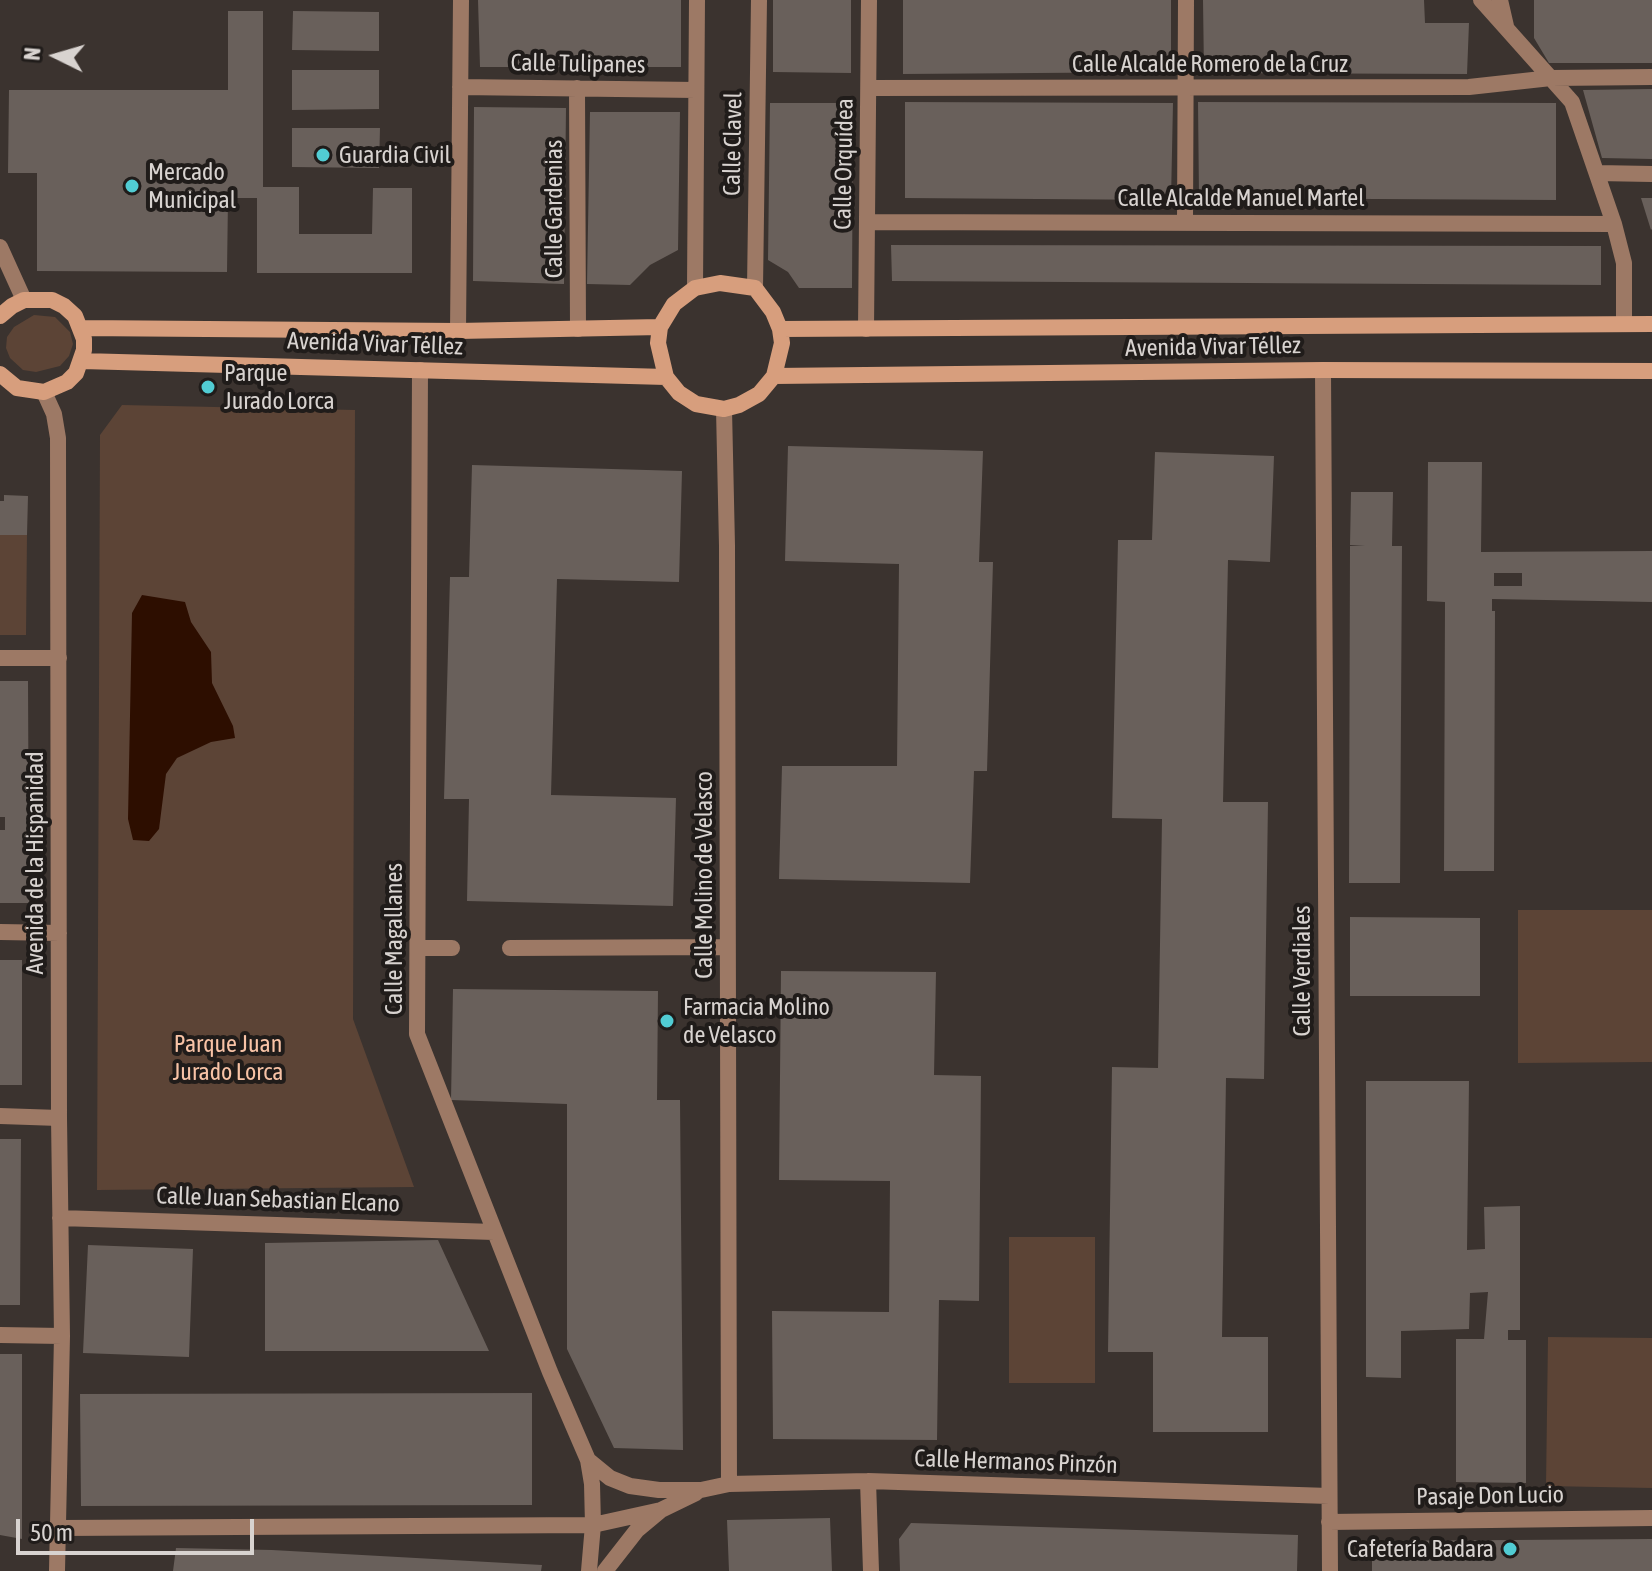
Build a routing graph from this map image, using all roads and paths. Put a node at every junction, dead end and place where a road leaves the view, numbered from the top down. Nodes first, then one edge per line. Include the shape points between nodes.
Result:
1 (461, 0) edge
2 (697, 0) edge
3 (759, 0) edge
4 (869, 0) edge
5 (1186, 0) edge
6 (1481, 0) edge
7 (1500, 0) edge
8 (1506, 28) junction
9 (1652, 77) edge
10 (1551, 78) junction
11 (460, 87) junction
12 (577, 88) junction
13 (869, 88) junction
14 (1185, 88) junction
15 (696, 90) junction
16 (1597, 173) junction
17 (1652, 174) edge
18 (867, 222) junction
19 (1185, 222) junction
20 (1614, 224) junction
21 (0, 247) edge
22 (695, 288) junction
23 (755, 288) junction
24 (24, 300) junction
25 (0, 315) edge
26 (1624, 324) junction
27 (1652, 324) edge
28 (660, 327) junction
29 (81, 328) junction
30 (578, 329) junction
31 (780, 329) junction
32 (866, 329) junction
33 (458, 331) junction
34 (82, 361) junction
35 (420, 370) junction
36 (1323, 370) junction
37 (1652, 371) edge
38 (0, 374) edge
39 (774, 376) junction
40 (666, 377) junction
41 (44, 392) junction
42 (724, 409) junction
43 (0, 658) edge
44 (59, 658) junction
45 (0, 932) edge
46 (59, 933) junction
47 (727, 947) junction
48 (418, 948) junction
49 (452, 948) dead end
50 (510, 948) dead end
51 (0, 1116) edge
52 (59, 1118) junction
53 (60, 1218) junction
54 (494, 1232) junction
55 (0, 1335) edge
56 (62, 1336) junction
57 (588, 1460) junction
58 (868, 1481) junction
59 (729, 1484) junction
60 (701, 1490) junction
61 (1329, 1496) junction
62 (661, 1510) junction
63 (1652, 1518) edge
64 (1329, 1522) junction
65 (593, 1525) junction
66 (60, 1528) junction
67 (57, 1571) edge
68 (589, 1571) edge
69 (605, 1571) edge
70 (871, 1571) edge
71 (1330, 1571) edge

1 - 11 street
2 - 15 street, Calle Clavel
3 - 23 street, Calle Clavel
4 - 13 street, Calle Orquídea
5 - 14 street
6 - 8 street
7 - 8 street
8 - 10 street
9 - 10 street, Calle Alcalde Romero de la Cruz
10 - 14 street, Calle Alcalde Romero de la Cruz via 1469,87
10 - 16 street via 1572,102
11 - 12 street, Calle Tulipanes
11 - 33 street
12 - 15 street, Calle Tulipanes
12 - 30 street, Calle Gardenias
13 - 14 street, Calle Alcalde Romero de la Cruz
13 - 18 street, Calle Orquídea
14 - 19 street
15 - 22 street, Calle Clavel
16 - 17 street
16 - 20 street
18 - 19 street, Calle Alcalde Manuel Martel
18 - 32 street, Calle Orquídea
19 - 20 street, Calle Alcalde Manuel Martel
20 - 26 street via 1624,263
21 - 24 street
22 - 23 street via 720,283
22 - 28 street via 674,304
23 - 31 street
24 - 25 street
24 - 29 street via 52,300 75,316
26 - 27 street, Avenida Vivar Téllez
26 - 32 street, Avenida Vivar Téllez
28 - 30 street, Avenida Vivar Téllez
28 - 40 street
29 - 33 street, Avenida Vivar Téllez
29 - 34 street
30 - 33 street, Avenida Vivar Téllez
31 - 32 street, Avenida Vivar Téllez
31 - 39 street
34 - 35 street, Avenida Vivar Téllez
34 - 41 street via 67,382
35 - 40 street, Avenida Vivar Téllez
35 - 48 street, Calle Magallanes
36 - 37 street, Avenida Vivar Téllez
36 - 39 street, Avenida Vivar Téllez
36 - 61 street, Calle Verdiales
38 - 41 street via 17,388
39 - 42 street via 759,394
40 - 42 street via 696,404
41 - 44 street, Avenida de la Hispanidad via 58,438
42 - 47 street, Calle Molino de Velasco
43 - 44 street
44 - 46 street, Avenida de la Hispanidad
45 - 46 street
46 - 52 street, Avenida de la Hispanidad
47 - 50 street
47 - 59 street, Calle Molino de Velasco
48 - 49 street
48 - 54 street, Calle Magallanes via 417,1034
51 - 52 street
52 - 53 street, Avenida de la Hispanidad
53 - 54 street, Calle Juan Sebastian Elcano
53 - 56 street, Avenida de la Hispanidad
54 - 57 street, Calle Magallanes
55 - 56 street
56 - 66 street, Avenida de la Hispanidad
57 - 60 street via 630,1486
57 - 65 street, Calle Magallanes
58 - 59 street, Calle Hermanos Pinzón
58 - 61 street, Calle Hermanos Pinzón
58 - 70 street
59 - 60 street, Calle Hermanos Pinzón
60 - 62 street
61 - 64 street, Calle Verdiales
62 - 65 street
62 - 69 street via 637,1530
63 - 64 street, Pasaje Don Lucio
64 - 71 street, Calle Verdiales
65 - 66 street
65 - 68 street, Calle Magallanes
66 - 67 street, Avenida de la Hispanidad

